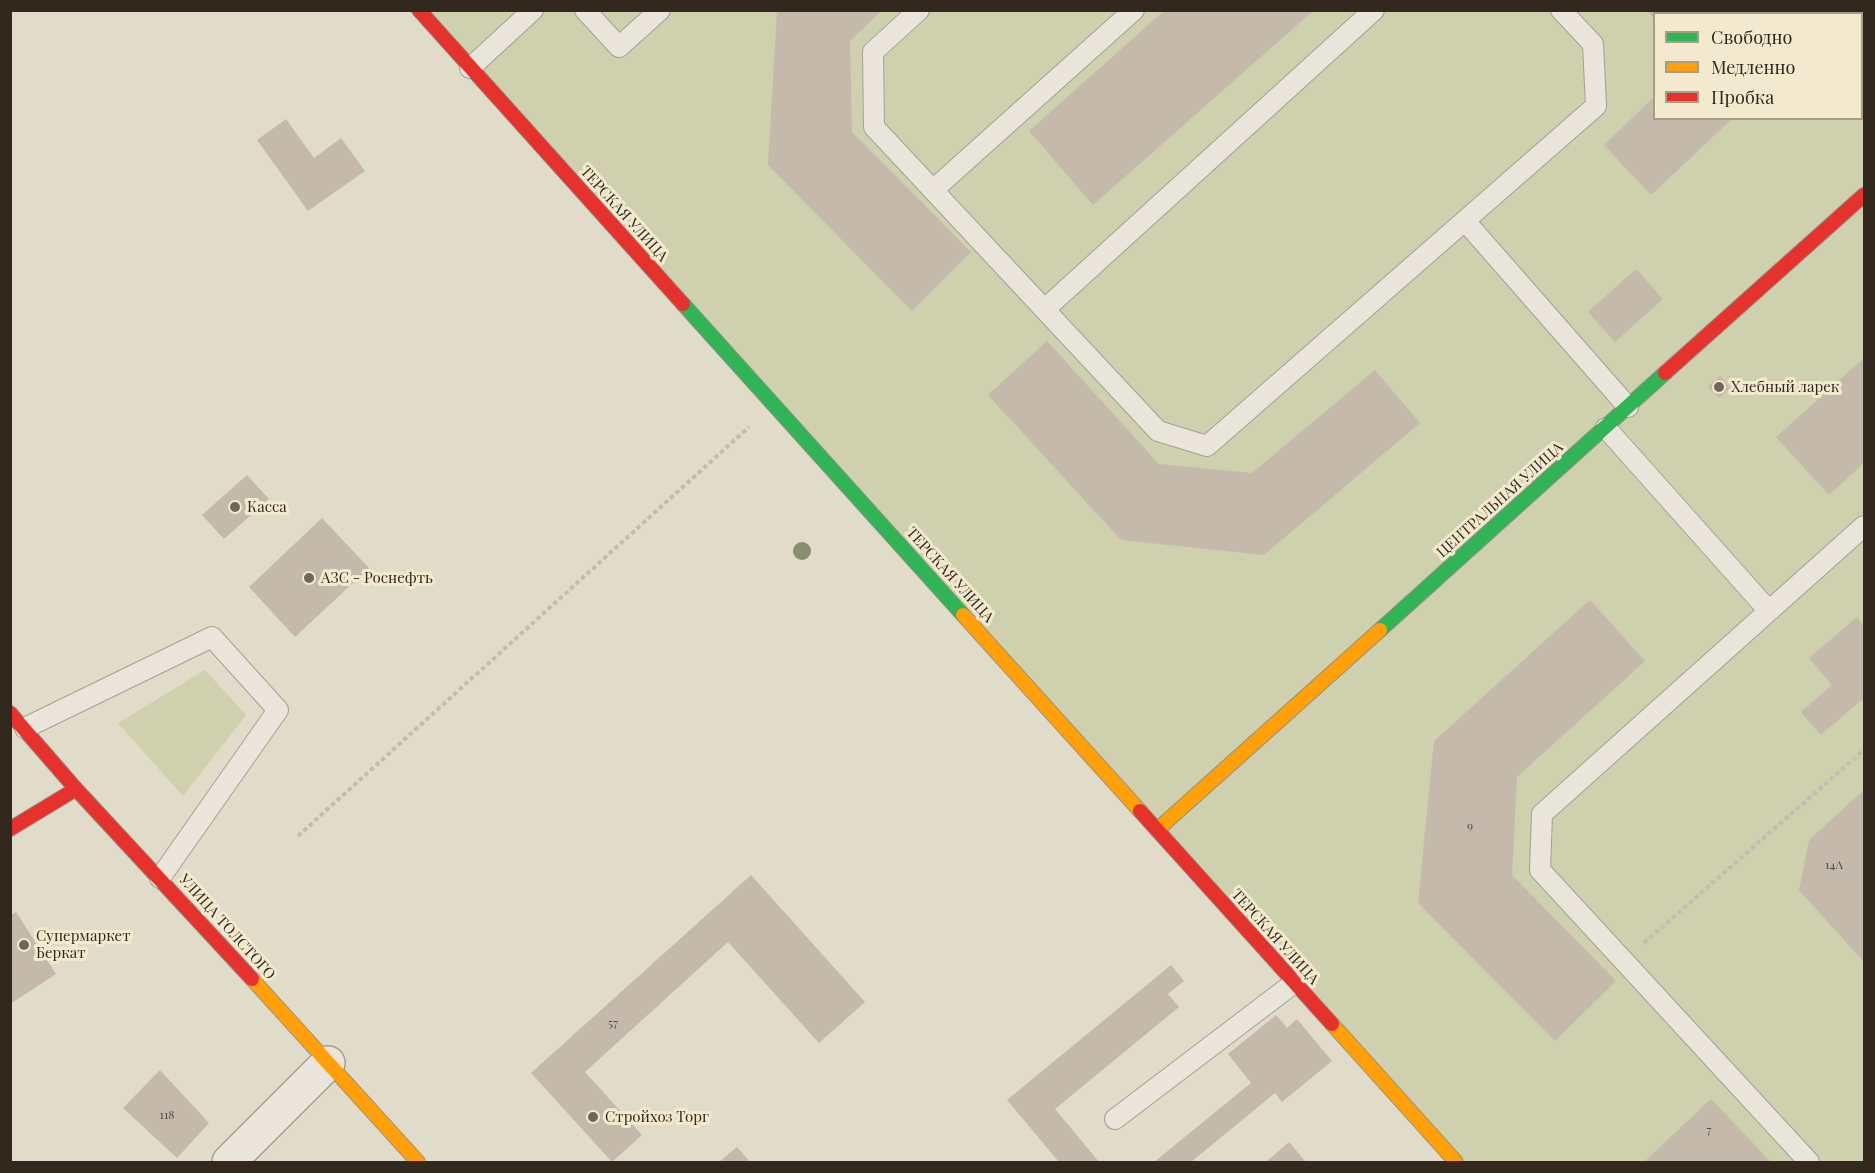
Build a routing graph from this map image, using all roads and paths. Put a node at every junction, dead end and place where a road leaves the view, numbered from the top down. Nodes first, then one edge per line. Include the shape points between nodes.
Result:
1 (418, 10) edge
2 (533, 10) edge
3 (585, 10) edge
4 (660, 10) edge
5 (920, 10) edge
6 (1134, 10) edge
7 (1374, 10) edge
8 (1561, 10) edge
9 (470, 68) junction
10 (933, 190) junction
11 (1864, 195) edge
12 (1465, 221) junction
13 (1045, 309) junction
14 (774, 404) junction
15 (1628, 407) junction
16 (1605, 428) junction
17 (1864, 526) edge
18 (1769, 611) junction
19 (10, 713) edge
20 (24, 728) junction
21 (1864, 750) edge
22 (76, 789) junction
23 (10, 829) edge
24 (1157, 830) junction
25 (298, 836) dead end
26 (160, 878) junction
27 (1623, 961) junction
28 (1294, 983) junction
29 (328, 1062) junction
30 (1115, 1119) dead end
31 (229, 1162) edge
32 (418, 1162) edge
33 (1456, 1162) edge
34 (1809, 1162) edge

1 - 9 street, ТЕРСКАЯ УЛИЦА
2 - 9 lane
3 - 4 lane via 619,47
5 - 10 lane via 873,52 874,127
6 - 10 lane
7 - 13 lane
8 - 12 lane via 1593,44 1596,106
9 - 14 street, ТЕРСКАЯ УЛИЦА
10 - 13 lane
11 - 15 street, ЦЕНТРАЛЬНАЯ УЛИЦА
12 - 13 lane via 1207,446 1158,430
12 - 15 lane
14 - 24 street, ТЕРСКАЯ УЛИЦА
14 - 25 path
15 - 16 street, ЦЕНТРАЛЬНАЯ УЛИЦА
16 - 18 lane
16 - 24 street, ЦЕНТРАЛЬНАЯ УЛИЦА
17 - 18 lane
18 - 27 lane via 1542,814 1540,870
19 - 20 street, УЛИЦА ТОЛСТОГО
20 - 22 street, УЛИЦА ТОЛСТОГО
20 - 26 lane via 212,637 278,710
21 - 27 path
22 - 23 street
22 - 26 street, УЛИЦА ТОЛСТОГО
24 - 28 street, ТЕРСКАЯ УЛИЦА
26 - 29 street, УЛИЦА ТОЛСТОГО
27 - 34 lane
28 - 30 lane
28 - 33 street, ТЕРСКАЯ УЛИЦА
29 - 31 street
29 - 32 street, УЛИЦА ТОЛСТОГО

